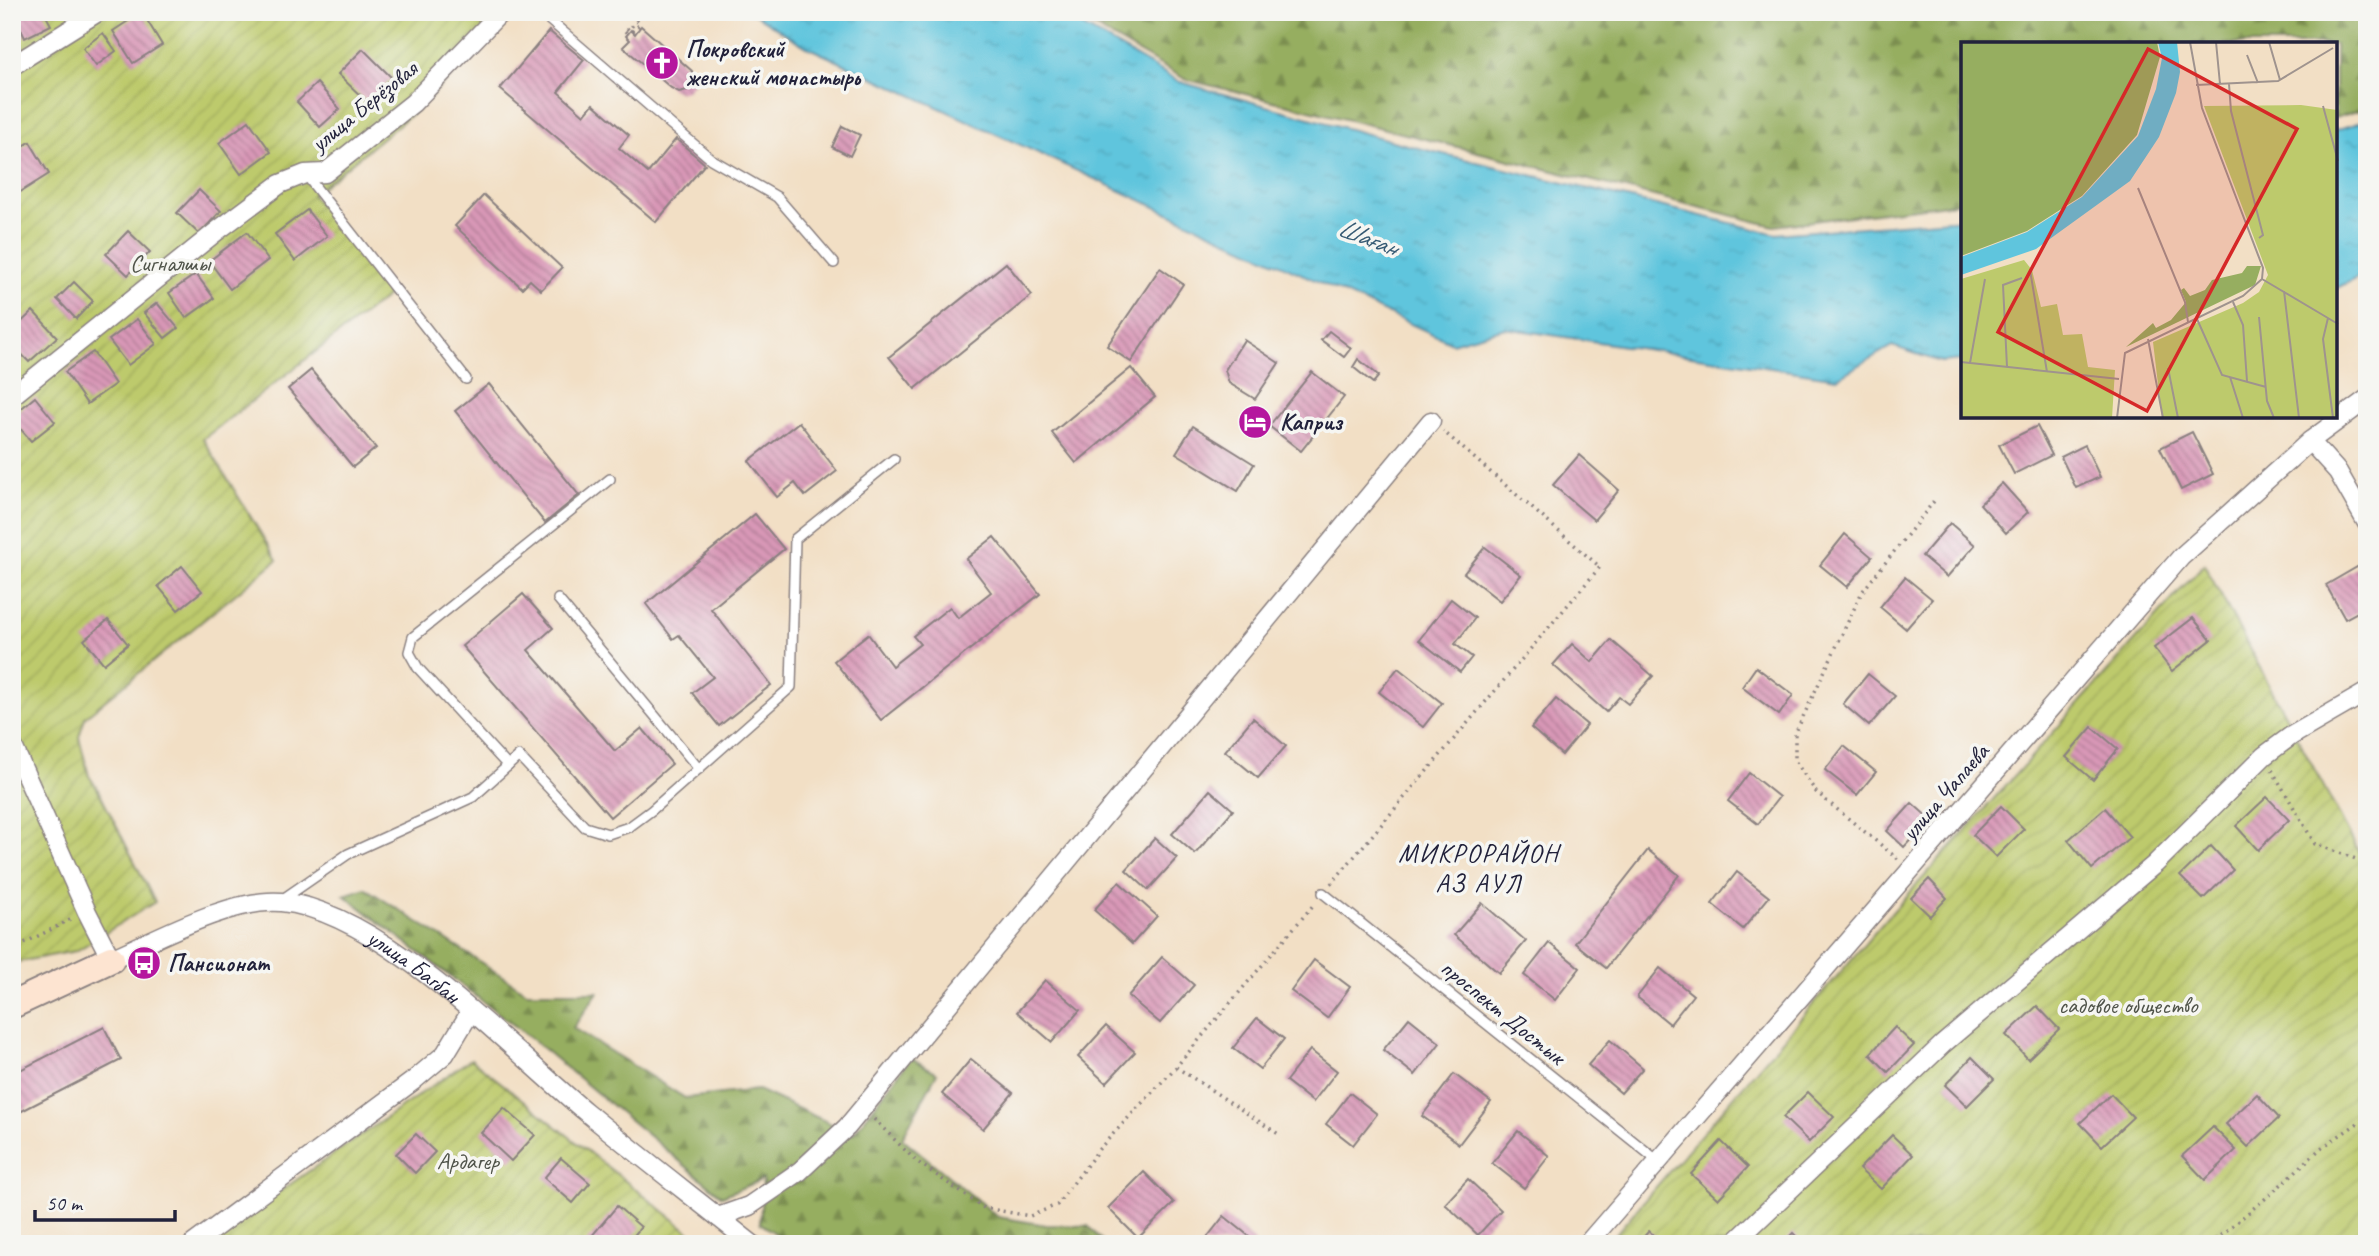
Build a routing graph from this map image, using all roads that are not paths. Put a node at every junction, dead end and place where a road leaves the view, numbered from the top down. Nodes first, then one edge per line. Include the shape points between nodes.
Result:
1 (98, 12) edge
2 (501, 12) edge
3 (540, 12) edge
4 (12, 66) edge
5 (305, 174) junction
6 (834, 263) dead end
7 (466, 379) dead end
8 (12, 396) edge
9 (2367, 399) edge
10 (1431, 421) road end
11 (2310, 441) junction
12 (894, 459) dead end
13 (610, 480) dead end
14 (2367, 523) edge
15 (558, 599) dead end
16 (2367, 692) edge
17 (12, 744) edge
18 (508, 766) junction
19 (699, 769) junction
20 (1323, 893) road end
21 (279, 902) junction
22 (111, 959) junction
23 (12, 1005) edge
24 (471, 1011) junction
25 (1658, 1161) junction
26 (718, 1217) junction
27 (193, 1244) edge
28 (752, 1244) edge
29 (1587, 1244) edge
30 (1733, 1244) edge

1 - 4 street
2 - 5 street, улица Берёзовая via 413,103 325,173
3 - 6 lane via 711,159 777,197
5 - 7 lane
5 - 8 street, улица Берёзовая via 280,184 217,231
9 - 11 street, улица Чапаева
10 - 26 street via 846,1127 800,1171 749,1206
11 - 14 street via 2338,472
11 - 25 street, улица Чапаева via 2181,557
12 - 19 lane via 795,539 791,687
13 - 18 lane via 413,637 409,652 418,668
15 - 19 lane
16 - 30 street via 2264,756 2155,864 1943,1044
17 - 22 street
18 - 19 lane via 519,756 585,827 608,834 629,827
18 - 21 lane via 473,797 348,854
20 - 25 lane, проспект Достык
21 - 22 street, улица Багбан via 227,911
21 - 24 street, улица Багбан via 354,927 409,962
22 - 23 street, улица Багбан
24 - 26 street, улица Багбан via 585,1112
24 - 27 street via 446,1054
25 - 29 street, улица Чапаева
26 - 28 street, улица Багбан

